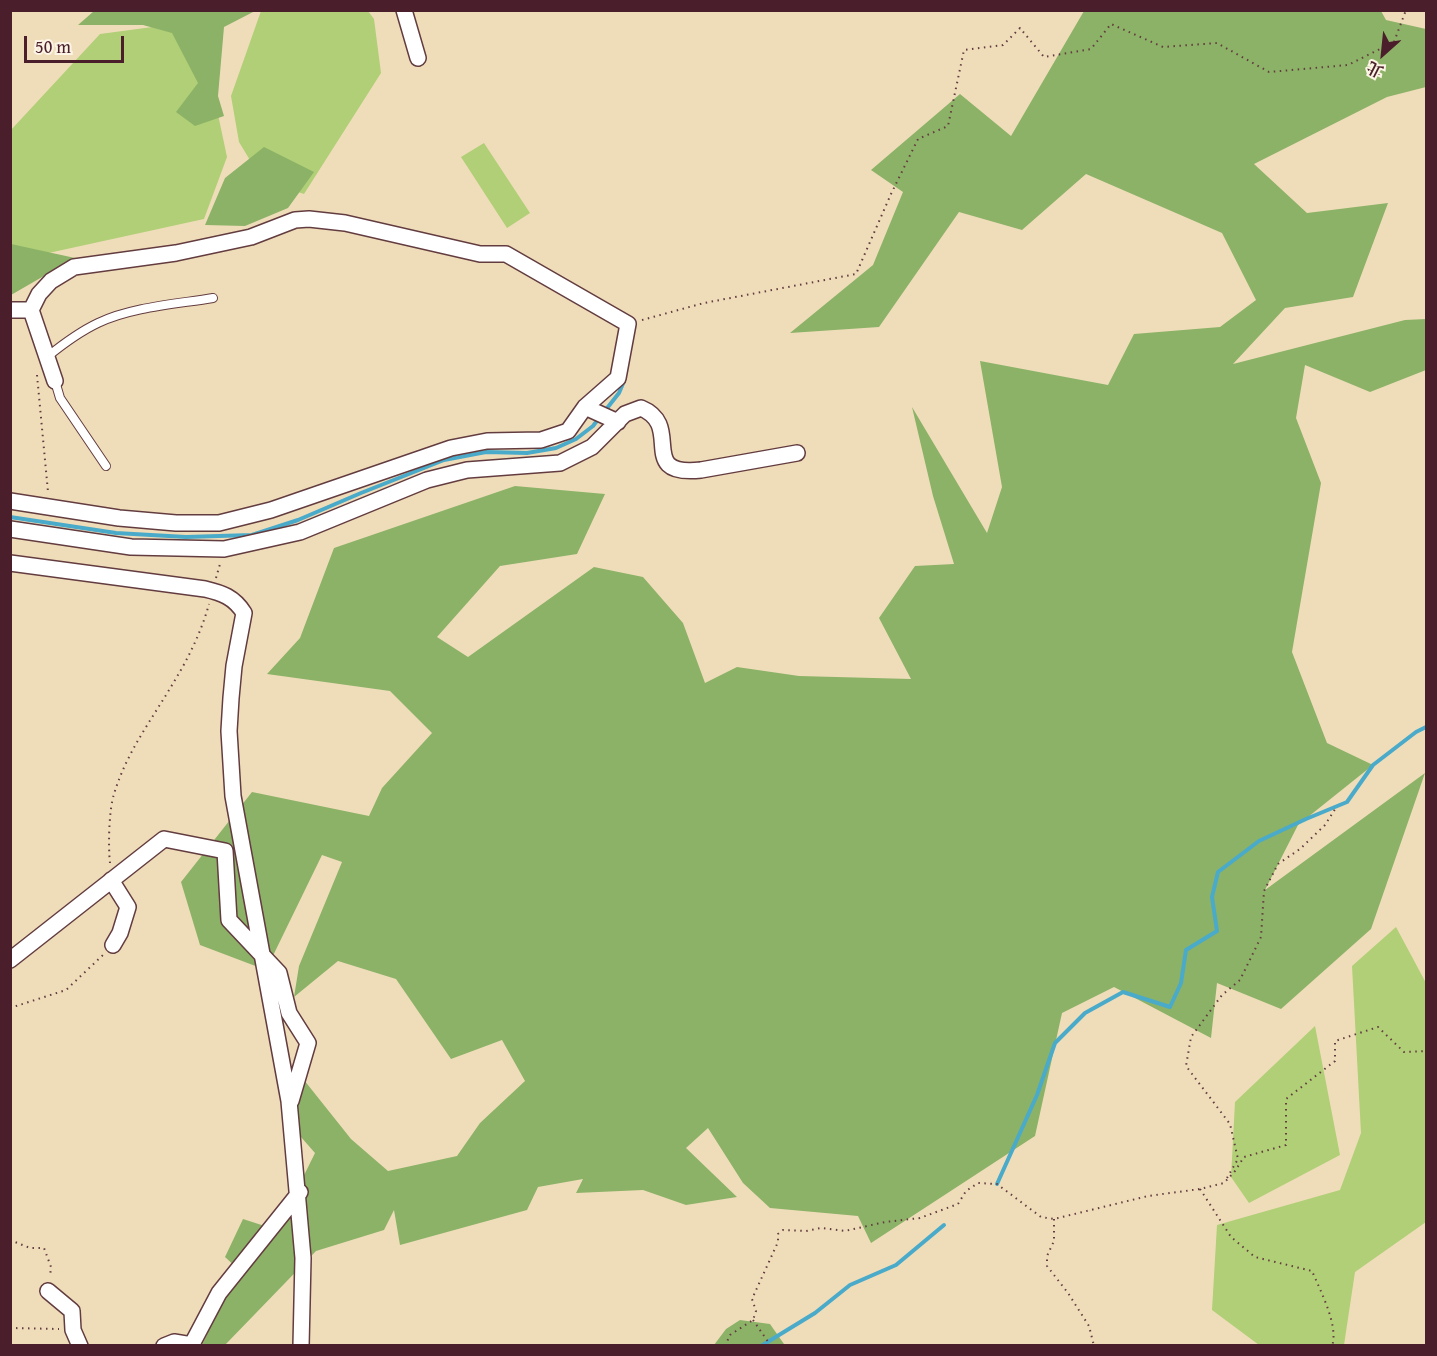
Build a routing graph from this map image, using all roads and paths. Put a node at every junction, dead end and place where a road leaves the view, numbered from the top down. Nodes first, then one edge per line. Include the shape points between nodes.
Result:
1 (404, 10) edge
2 (1406, 10) edge
3 (418, 58) dead end
4 (213, 297) dead end
5 (10, 310) edge
6 (31, 310) junction
7 (628, 324) junction
8 (41, 363) junction
9 (55, 381) joint
10 (603, 415) junction
11 (797, 453) dead end
12 (106, 466) dead end
13 (10, 501) edge
14 (49, 507) junction
15 (10, 529) edge
16 (224, 549) junction
17 (10, 563) edge
18 (215, 584) dead end
19 (211, 595) dead end
20 (1337, 806) dead end
21 (111, 880) junction
22 (113, 945) joint
23 (10, 960) edge
24 (10, 1008) edge
25 (1426, 1051) edge
26 (1224, 1183) junction
27 (1200, 1189) junction
28 (1054, 1218) junction
29 (10, 1240) edge
30 (48, 1291) joint
31 (753, 1320) junction
32 (10, 1328) edge
33 (73, 1329) junction
34 (191, 1345) edge
35 (771, 1345) edge
36 (80, 1346) edge
37 (164, 1346) edge
38 (301, 1346) edge
39 (725, 1346) edge
40 (1094, 1346) edge
41 (1332, 1346) edge

1 - 3 street
2 - 7 path via 1394,42 1348,65 1269,72 1217,43 1162,47 1111,24 1091,49 1063,54 1044,57 1020,28 1003,45 964,50 948,126 918,139 856,274 704,303
4 - 8 lane via 99,322
5 - 6 street
6 - 7 street via 51,281 74,267 177,253 309,219 345,223 480,254 506,254
6 - 8 street
7 - 10 street via 618,378
8 - 9 street
8 - 14 path
9 - 12 lane via 60,398
10 - 11 street via 625,414 641,408 652,413 661,427 664,458 671,468 685,471
10 - 14 street via 541,440 487,441 451,448 270,510 219,523 119,518
10 - 16 street via 592,447 560,463 467,470 427,480 300,532
13 - 14 street
15 - 16 street via 131,547
16 - 18 path
17 - 38 street via 205,589 223,593 244,613 231,698 232,785 289,1101 303,1258
19 - 21 path via 205,618 176,679 137,740 113,795
20 - 26 path via 1325,825 1278,864 1264,891 1261,937 1240,980 1222,995 1191,1037 1186,1066 1230,1124 1238,1159
21 - 22 street via 128,907
21 - 23 street
21 - 34 street via 164,839 225,851 229,920 279,973 289,1013 308,1043 290,1102 302,1162 302,1190 219,1293
22 - 24 path via 66,990
25 - 26 path via 1404,1052 1378,1028 1335,1041 1335,1061 1286,1098 1286,1145 1244,1157
26 - 27 path
27 - 28 path via 1148,1196
27 - 41 path via 1231,1237 1255,1257 1312,1271 1331,1318
28 - 31 path via 1041,1217 997,1184 978,1183 966,1191 958,1204 920,1218 845,1231 783,1230 752,1299 756,1311
28 - 40 path via 1054,1240 1047,1266 1089,1326
29 - 30 path via 30,1248 44,1248 51,1267
30 - 33 street via 72,1311
31 - 35 path
31 - 39 path via 730,1335
32 - 33 path
33 - 36 street
34 - 37 street via 174,1341

